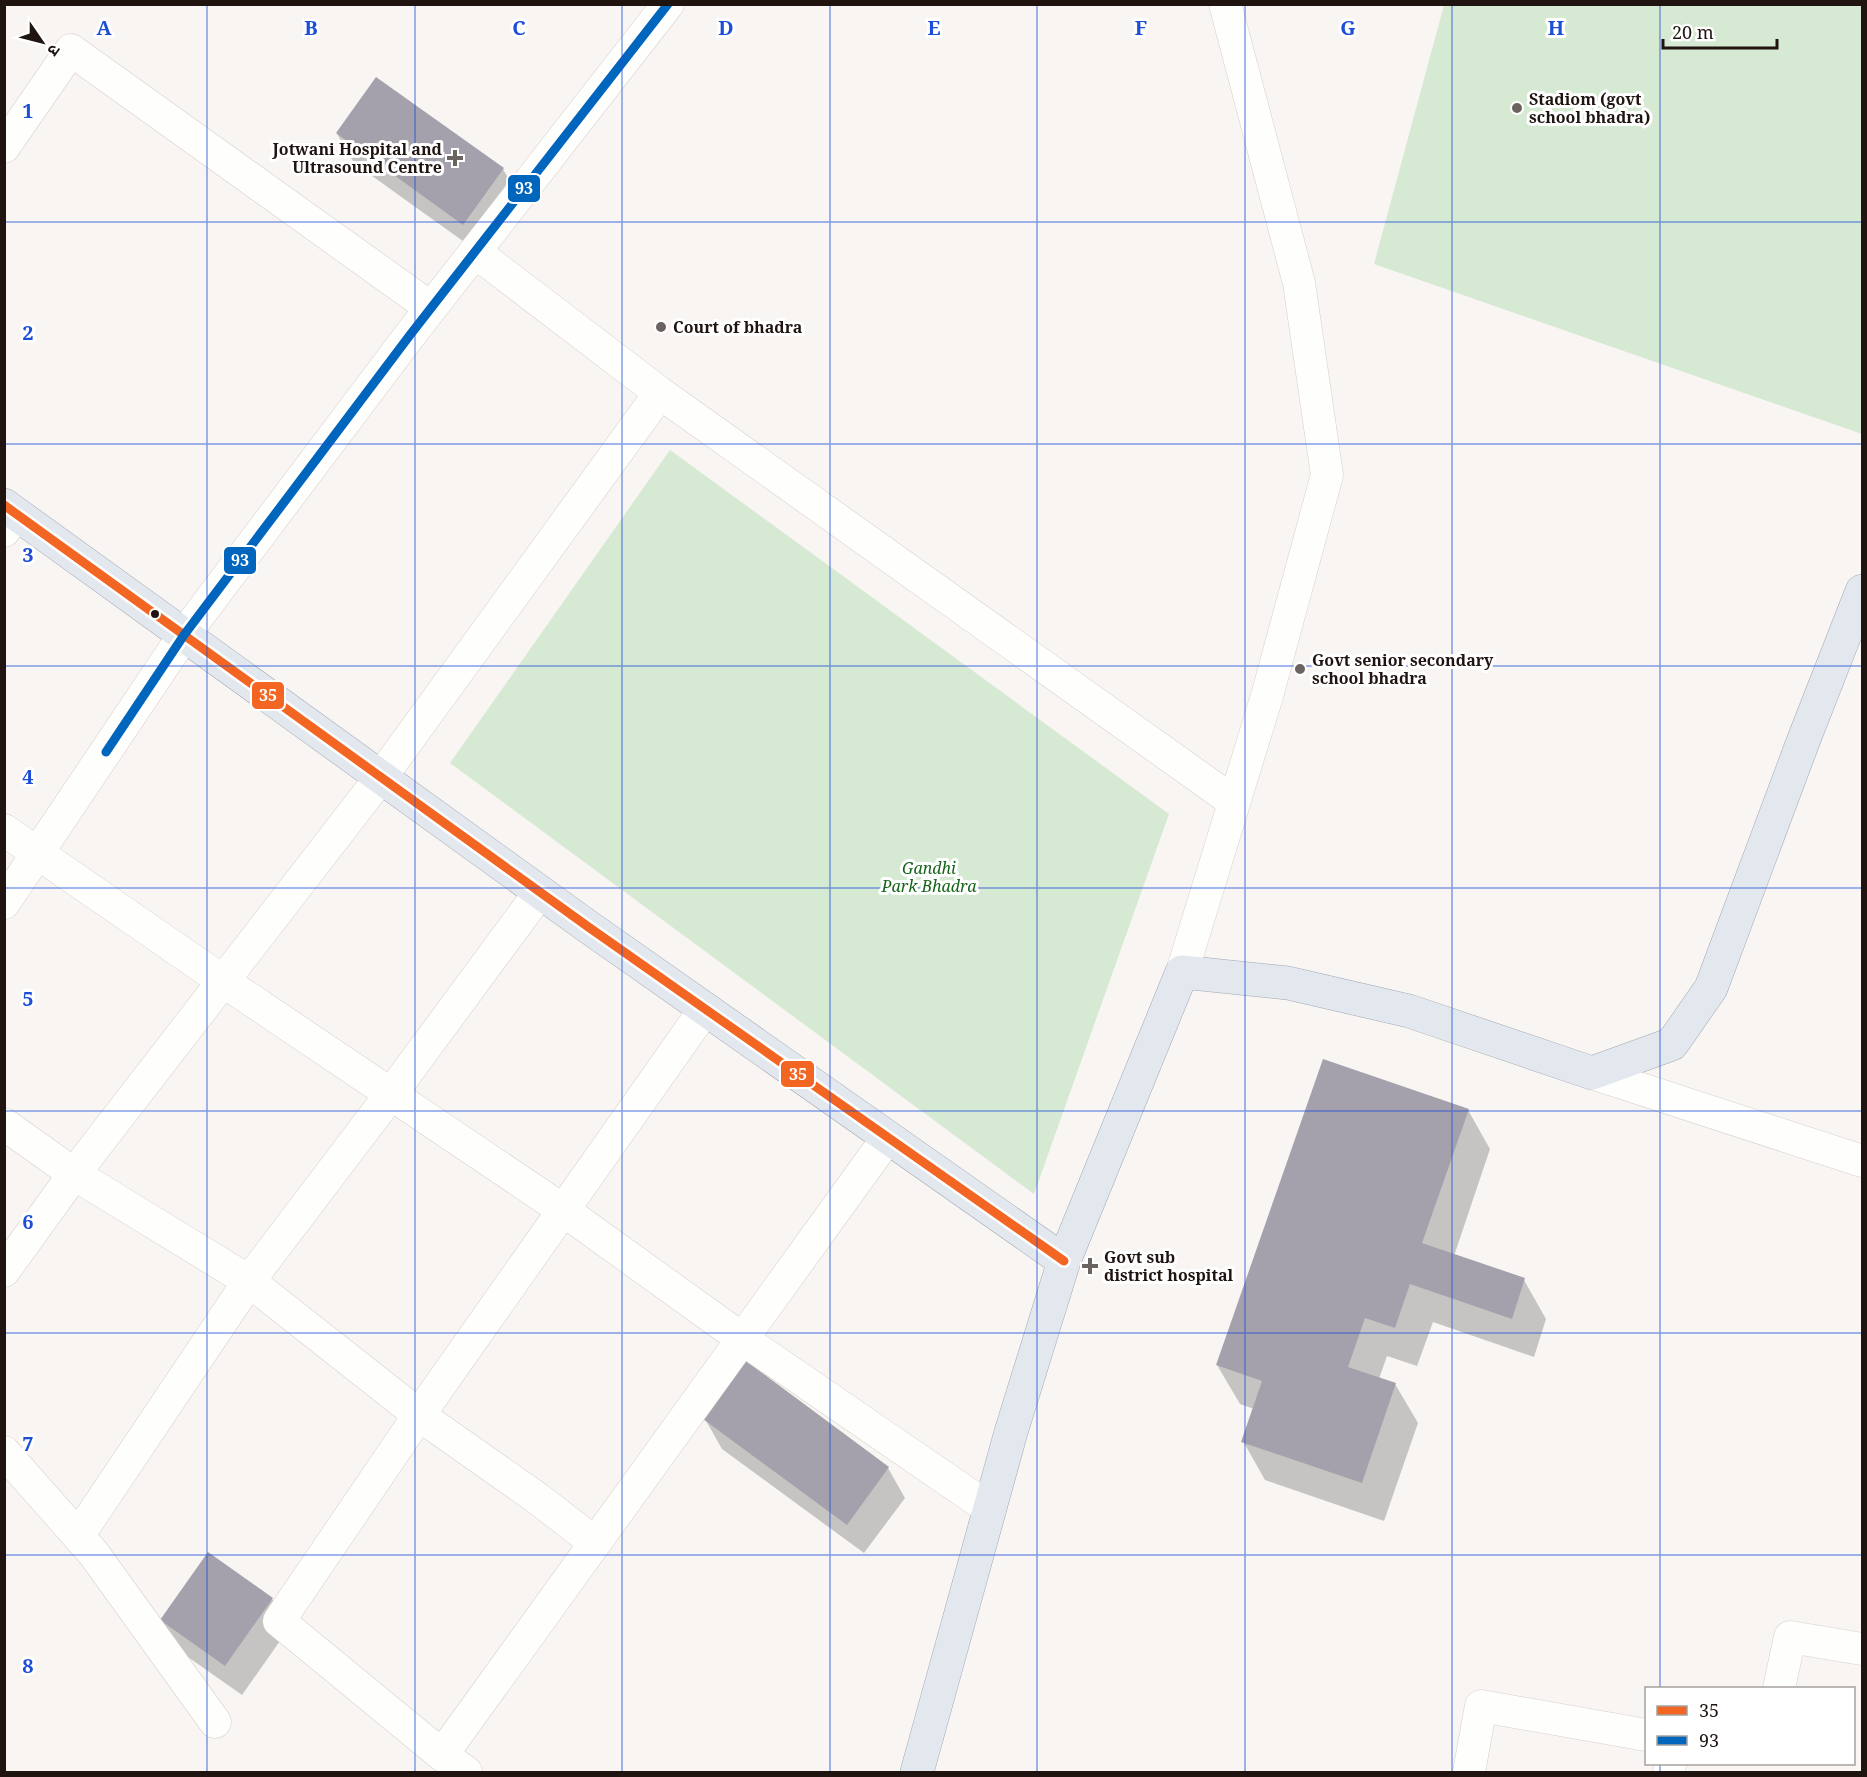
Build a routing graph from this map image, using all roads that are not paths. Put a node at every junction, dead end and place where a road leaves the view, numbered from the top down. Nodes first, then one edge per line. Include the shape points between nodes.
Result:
1 (668, 4) edge
2 (1225, 4) edge
3 (4, 147) edge
4 (475, 252) junction
5 (431, 308) junction
6 (660, 393) junction
7 (9, 517) edge
8 (1863, 591) edge
9 (184, 635) junction
10 (381, 777) junction
11 (1234, 802) junction
12 (4, 830) edge
13 (38, 853) junction
14 (540, 892) junction
15 (4, 903) edge
16 (1182, 972) junction
17 (223, 981) junction
18 (705, 1009) junction
19 (1592, 1073) junction
20 (391, 1094) junction
21 (4, 1124) edge
22 (888, 1137) junction
23 (1863, 1161) edge
24 (74, 1174) junction
25 (563, 1210) junction
26 (1064, 1261) junction
27 (4, 1271) edge
28 (249, 1281) junction
29 (741, 1338) junction
30 (418, 1415) junction
31 (4, 1452) edge
32 (990, 1509) junction
33 (78, 1536) junction
34 (594, 1542) junction
35 (1863, 1649) edge
36 (1779, 1687) edge
37 (215, 1722) dead end
38 (1645, 1735) edge
39 (454, 1764) edge
40 (917, 1773) edge
41 (1469, 1773) edge

1 - 4 street
2 - 11 street via 1299,283 1327,475
3 - 5 street via 71,50
4 - 5 street
4 - 6 street
5 - 9 street
6 - 10 street
6 - 11 street
7 - 9 main road
8 - 19 main road via 1711,988 1672,1044
9 - 10 main road
9 - 13 street
10 - 14 main road
10 - 17 street
11 - 16 street
12 - 13 street
13 - 15 street
13 - 17 street
14 - 18 main road
14 - 20 street
16 - 19 main road via 1288,983 1409,1011
16 - 26 main road
17 - 20 street
17 - 24 street
18 - 22 main road
18 - 25 street
19 - 23 street
20 - 25 street
20 - 28 street
21 - 24 street
22 - 26 main road
22 - 29 street
24 - 27 street
24 - 28 street
25 - 29 street
25 - 30 street
26 - 32 main road
28 - 30 street
28 - 33 street
29 - 32 street
29 - 34 street
30 - 34 street
30 - 39 street via 279,1621
31 - 33 street
32 - 40 main road
33 - 37 street
34 - 39 street
35 - 36 street via 1790,1637
38 - 41 street via 1480,1706

